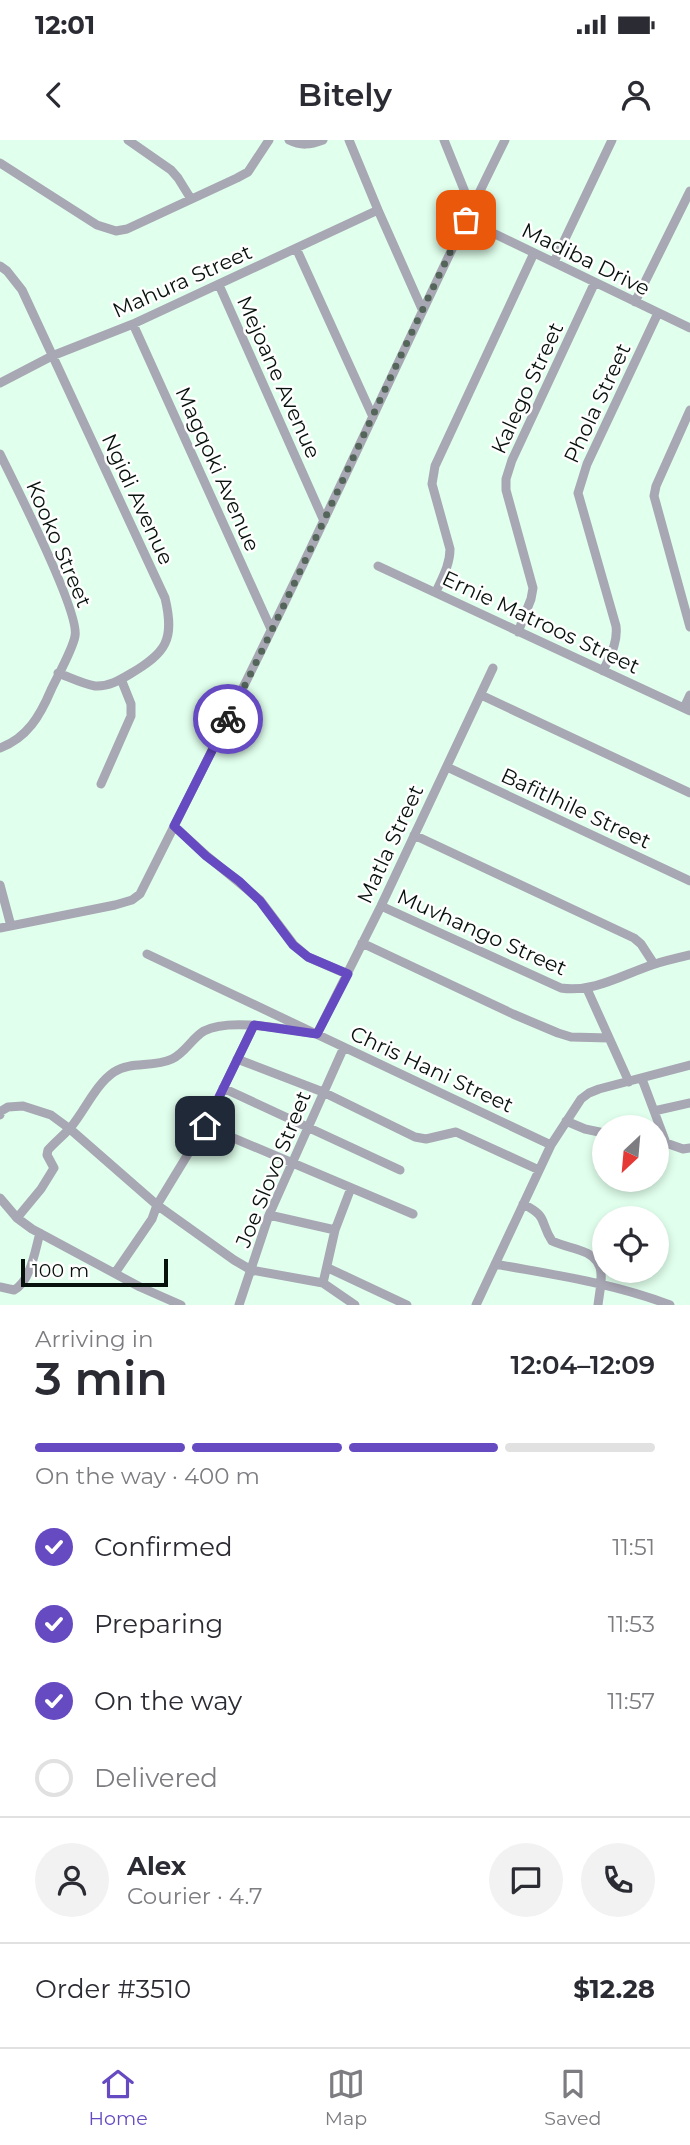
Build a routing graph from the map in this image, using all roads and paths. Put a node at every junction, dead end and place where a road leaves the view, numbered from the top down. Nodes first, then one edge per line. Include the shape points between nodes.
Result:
1 (128, 140) edge
2 (269, 140) edge
3 (289, 140) edge
4 (323, 140) edge
5 (349, 140) edge
6 (444, 140) edge
7 (505, 140) edge
8 (612, 140) edge
9 (0, 163) edge
10 (690, 191) edge
11 (191, 199) junction
12 (471, 207) junction
13 (378, 210) junction
14 (466, 220) junction
15 (296, 248) junction
16 (534, 253) junction
17 (554, 262) junction
18 (0, 267) edge
19 (595, 282) junction
20 (219, 285) junction
21 (635, 302) junction
22 (422, 309) junction
23 (658, 313) junction
24 (132, 324) junction
25 (690, 328) edge
26 (52, 356) junction
27 (0, 383) edge
28 (690, 410) edge
29 (373, 417) junction
30 (0, 454) edge
31 (324, 521) junction
32 (378, 566) dead end
33 (436, 592) junction
34 (690, 627) edge
35 (271, 629) junction
36 (518, 632) junction
37 (494, 668) dead end
38 (603, 671) junction
39 (58, 673) junction
40 (121, 679) junction
41 (481, 695) junction
42 (690, 695) edge
43 (687, 710) edge
44 (0, 748) edge
45 (447, 767) junction
46 (101, 784) dead end
47 (690, 793) edge
48 (174, 826) junction
49 (414, 835) junction
50 (690, 881) edge
51 (0, 885) edge
52 (380, 906) junction
53 (11, 926) junction
54 (0, 928) edge
55 (362, 943) junction
56 (147, 954) dead end
57 (690, 955) edge
58 (654, 964) junction
59 (348, 974) junction
60 (587, 989) junction
61 (254, 1025) junction
62 (317, 1034) junction
63 (609, 1038) junction
64 (344, 1047) junction
65 (237, 1059) junction
66 (690, 1065) edge
67 (642, 1079) junction
68 (629, 1082) junction
69 (223, 1088) junction
70 (323, 1093) junction
71 (690, 1103) edge
72 (1, 1110) edge
73 (654, 1111) junction
74 (655, 1115) edge
75 (566, 1121) junction
76 (205, 1126) junction
77 (308, 1127) junction
78 (70, 1129) junction
79 (592, 1129) edge
80 (551, 1144) junction
81 (669, 1146) edge
82 (690, 1148) edge
83 (292, 1164) junction
84 (400, 1170) dead end
85 (539, 1170) junction
86 (351, 1188) junction
87 (0, 1198) edge
88 (523, 1204) junction
89 (157, 1205) junction
90 (413, 1214) dead end
91 (269, 1215) junction
92 (17, 1218) junction
93 (335, 1230) junction
94 (40, 1233) junction
95 (592, 1255) edge
96 (495, 1264) junction
97 (327, 1268) junction
98 (251, 1270) junction
99 (115, 1273) junction
100 (592, 1281) edge
101 (323, 1283) junction
102 (601, 1283) joint
103 (0, 1287) edge
104 (181, 1305) edge
105 (239, 1305) edge
106 (355, 1305) edge
107 (407, 1305) edge
108 (476, 1305) edge
109 (598, 1305) edge
110 (670, 1305) edge

1 - 11 street via 171,170
2 - 11 street via 248,172
3 - 4 street via 308,145
5 - 13 street
6 - 12 street
7 - 12 street
8 - 17 street
9 - 11 street via 97,225 116,231
10 - 21 street
12 - 14 street
13 - 15 street, Mahura Street
13 - 22 street
14 - 16 street, Madiba Drive
14 - 22 street
15 - 20 street, Mahura Street
15 - 29 street
16 - 17 street, Madiba Drive
16 - 33 street via 435,466 432,484 450,549 449,564
17 - 19 street, Madiba Drive
18 - 26 street, Ngidi Avenue via 22,290
19 - 21 street, Madiba Drive
19 - 36 street, Kalego Street via 506,480 533,588
20 - 24 street, Mahura Street
20 - 31 street, Mejoane Avenue
21 - 23 street, Madiba Drive
22 - 29 street
23 - 25 street, Madiba Drive
23 - 38 street, Phola Street via 587,464 578,493 617,626
24 - 26 street, Mahura Street
24 - 35 street, Magqoki Avenue
26 - 27 street, Mahura Street
26 - 40 street, Ngidi Avenue via 165,598 169,625 162,649 153,661
28 - 34 street via 654,496
29 - 31 street
30 - 39 street, Kooko Street via 72,617 75,636
31 - 35 street
32 - 33 street, Ernie Matroos Street
33 - 36 street, Ernie Matroos Street
35 - 48 street
36 - 38 street, Ernie Matroos Street
37 - 41 street, Matla Street
38 - 43 street, Ernie Matroos Street
39 - 40 street, Ngidi Avenue via 94,686
39 - 44 street, Kooko Street via 26,733
40 - 46 street via 131,716
41 - 45 street, Matla Street
41 - 47 street
42 - 43 street
45 - 49 street, Matla Street
45 - 50 street, Bafitlhile Street
48 - 53 street via 140,894 132,900
48 - 59 street via 260,901 293,945 308,957
49 - 52 street, Matla Street
49 - 58 street via 634,938
51 - 53 street
52 - 55 street, Matla Street
52 - 60 street, Muvhango Street via 546,983
53 - 54 street
55 - 59 street, Matla Street
55 - 63 street via 558,1033
56 - 62 street, Chris Hani Street
57 - 58 street, Muvhango Street
58 - 60 street, Muvhango Street
59 - 62 street, Matla Street
60 - 63 street
61 - 62 street
61 - 65 street
61 - 78 street via 205,1031 172,1059 114,1072
62 - 64 street, Chris Hani Street
63 - 68 street
64 - 70 street, Joe Slovo Street
64 - 80 street, Chris Hani Street
65 - 69 street
65 - 70 street
66 - 67 street
67 - 68 street
67 - 73 street
68 - 75 street via 589,1093
69 - 76 street
69 - 77 street
70 - 77 street, Joe Slovo Street
70 - 85 street via 415,1137 456,1132
71 - 73 street
72 - 78 street via 32,1109 51,1115
73 - 74 street
75 - 79 street
75 - 80 street
76 - 83 street
76 - 89 street
77 - 83 street, Joe Slovo Street
77 - 84 street
78 - 89 street
78 - 92 street via 48,1150 54,1168
80 - 85 street
81 - 82 street
83 - 86 street
83 - 91 street, Joe Slovo Street
85 - 88 street
86 - 90 street
86 - 93 street
87 - 92 street
88 - 95 street via 542,1216 552,1241
88 - 96 street
89 - 98 street
89 - 99 street
91 - 93 street
91 - 98 street, Joe Slovo Street
92 - 94 street
93 - 97 street
94 - 99 street
94 - 103 street via 23,1282 14,1290
96 - 100 street
96 - 108 street
97 - 101 street
97 - 107 street
98 - 101 street
98 - 105 street, Joe Slovo Street
99 - 104 street
101 - 106 street
102 - 109 street
102 - 110 street

